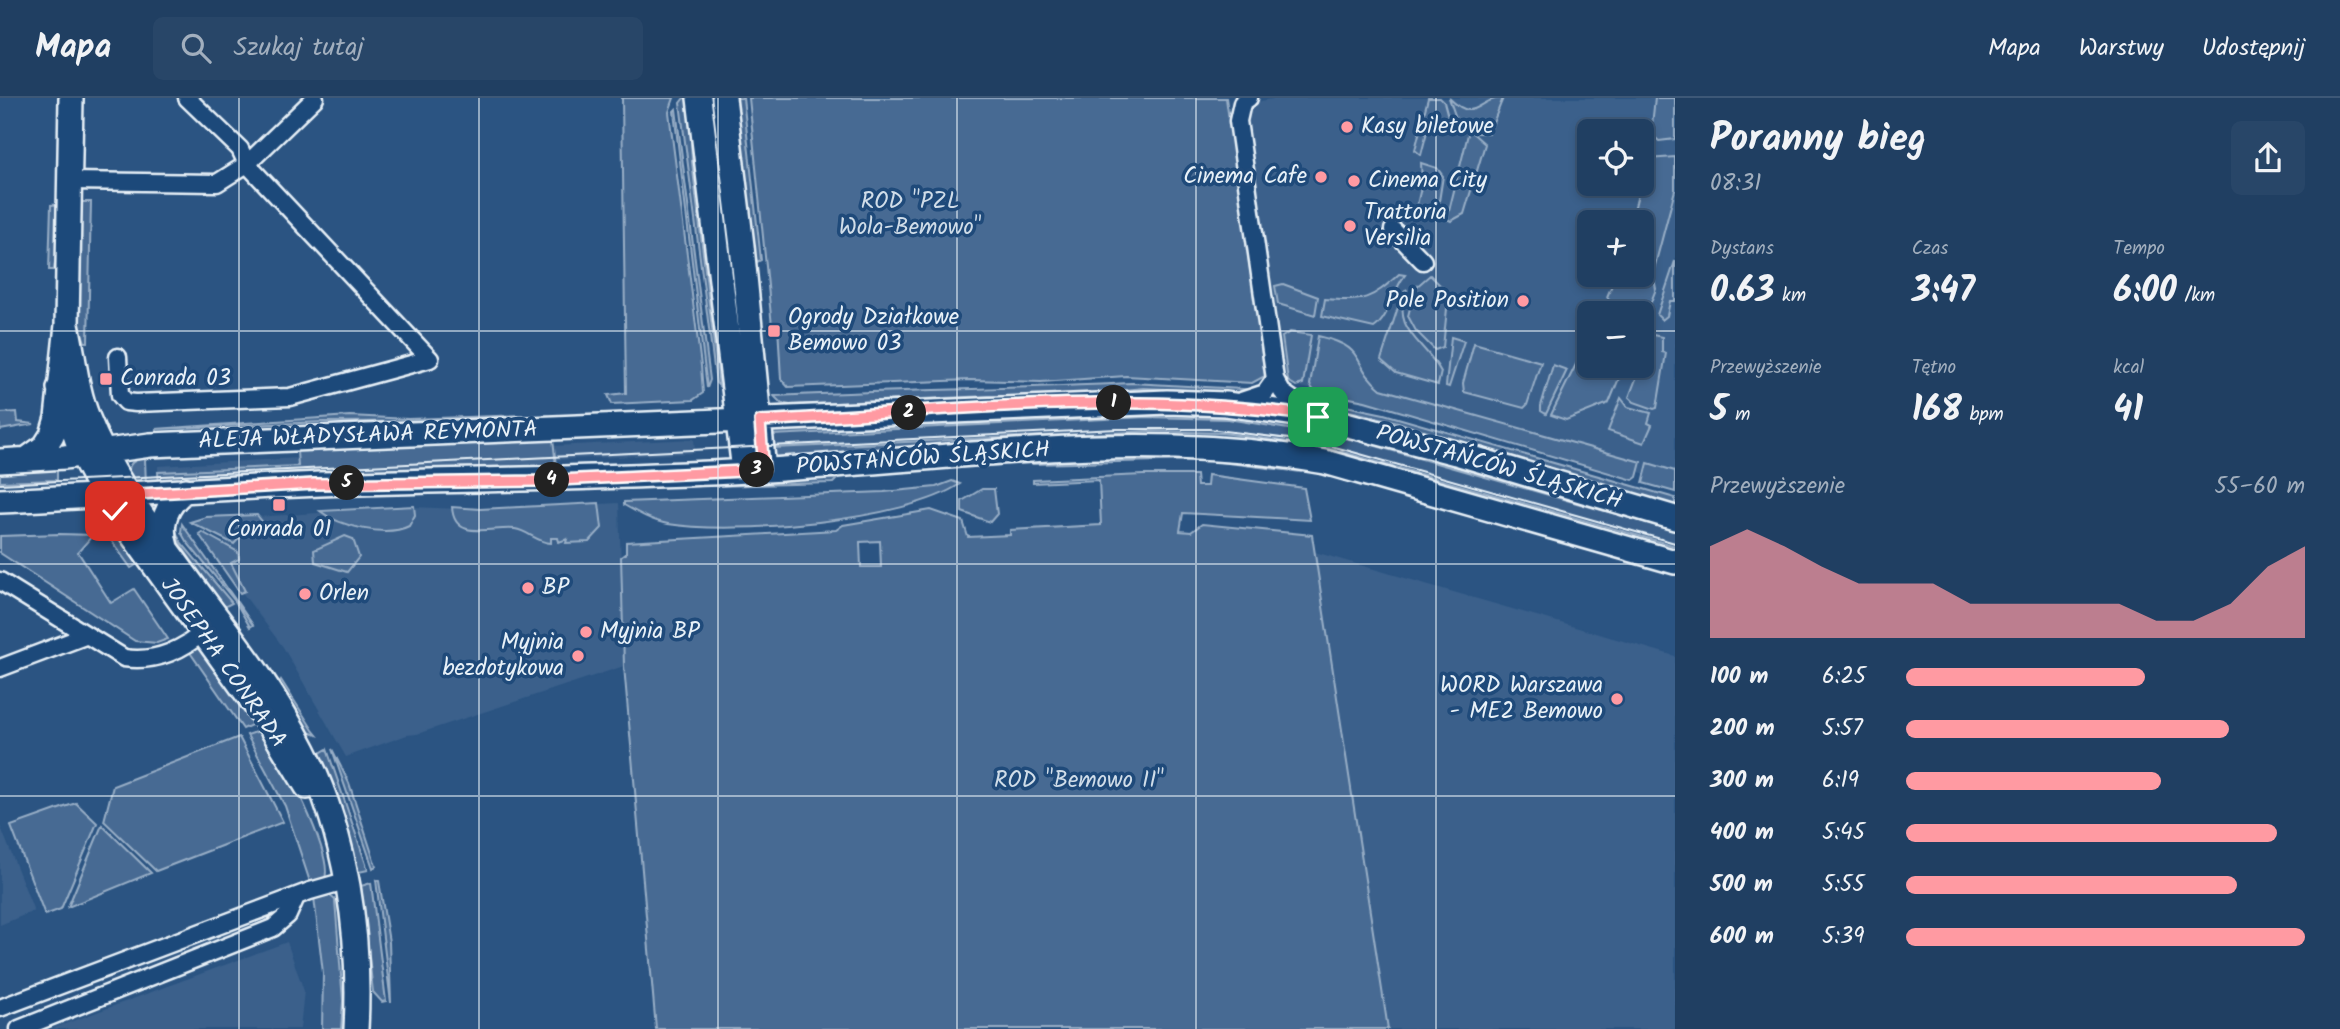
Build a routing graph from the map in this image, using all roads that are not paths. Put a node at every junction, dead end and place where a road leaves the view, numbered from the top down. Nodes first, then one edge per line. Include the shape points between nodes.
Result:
1 (71, 98) edge
2 (187, 98) edge
3 (315, 98) edge
4 (699, 98) edge
5 (724, 98) edge
6 (1249, 98) edge
7 (247, 164) junction
8 (70, 181) junction
9 (1393, 230) dead end
10 (1423, 261) dead end
11 (67, 325) junction
12 (118, 357) dead end
13 (1275, 379) junction
14 (59, 388) junction
15 (1226, 404) junction
16 (1318, 417) junction
17 (749, 421) junction
18 (93, 453) junction
19 (27, 459) junction
20 (0, 461) edge
21 (754, 470) junction
22 (186, 490) junction
23 (129, 494) junction
24 (104, 496) junction
25 (0, 501) edge
26 (1675, 518) edge
27 (167, 550) junction
28 (1675, 562) edge
29 (0, 581) edge
30 (211, 626) junction
31 (85, 636) junction
32 (0, 668) edge
33 (345, 881) junction
34 (296, 897) junction
35 (0, 1008) edge
36 (19, 1029) edge
37 (356, 1029) edge

1 - 8 main road
2 - 7 street via 240,149
3 - 7 street
4 - 17 main road
5 - 17 main road
6 - 13 street via 1242,103 1238,121
7 - 8 street via 217,183
7 - 12 street via 430,359 290,397 136,403 120,395
8 - 11 main road
9 - 10 street
11 - 14 main road
11 - 18 main road
13 - 15 street via 1272,387 1255,399
13 - 16 street via 1282,392
14 - 18 main road
14 - 19 main road via 52,435
15 - 16 main road, POWSTAŃCÓW ŚLĄSKICH
15 - 17 main road, POWSTAŃCÓW ŚLĄSKICH via 1110,403
16 - 26 main road, POWSTAŃCÓW ŚLĄSKICH
17 - 18 main road, ALEJA WŁADYSŁAWA REYMONTA via 150,444
17 - 21 main road
18 - 19 main road, ALEJA WŁADYSŁAWA REYMONTA
18 - 23 main road, JOSEPHA CONRADA
18 - 24 main road, JOSEPHA CONRADA
19 - 20 main road, ALEJA WŁADYSŁAWA REYMONTA
21 - 22 main road, ALEJA WŁADYSŁAWA REYMONTA via 550,481
21 - 28 main road, POWSTAŃCÓW ŚLĄSKICH via 1137,446 1282,454 1365,472
22 - 23 main road, ALEJA WŁADYSŁAWA REYMONTA
22 - 27 main road via 172,501 164,516
23 - 24 main road, ALEJA WŁADYSŁAWA REYMONTA
23 - 27 main road, JOSEPHA CONRADA
24 - 25 main road, ALEJA WŁADYSŁAWA REYMONTA
24 - 30 main road, JOSEPHA CONRADA
27 - 30 main road, JOSEPHA CONRADA
29 - 31 street
30 - 31 street via 169,654 148,661 117,656
30 - 33 main road, JOSEPHA CONRADA via 285,716 304,751 332,821
31 - 32 street
33 - 34 street
33 - 37 main road, JOSEPHA CONRADA via 355,950
34 - 35 street
34 - 36 street via 288,915 273,928

